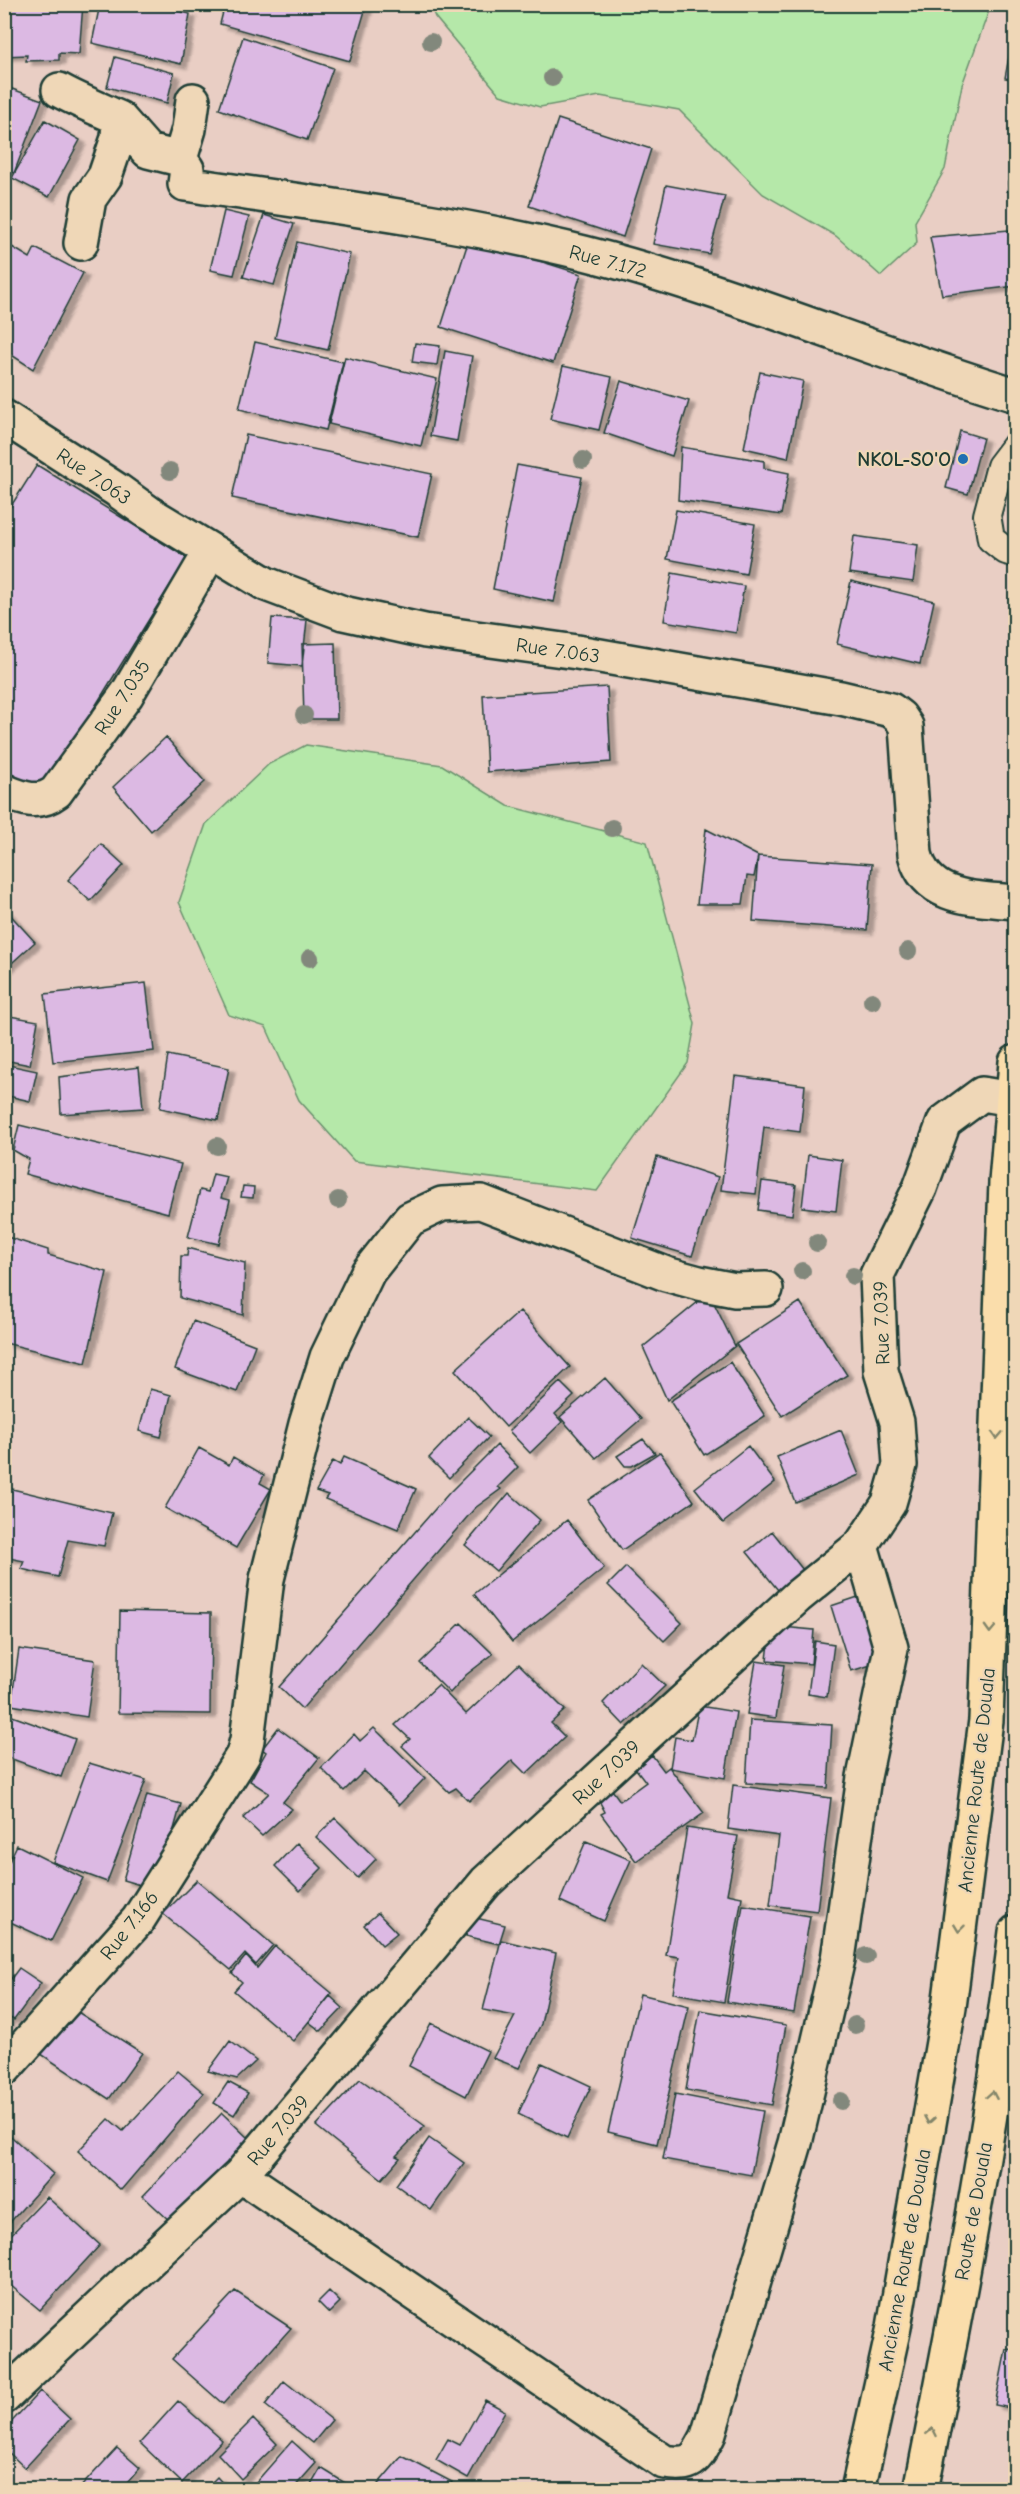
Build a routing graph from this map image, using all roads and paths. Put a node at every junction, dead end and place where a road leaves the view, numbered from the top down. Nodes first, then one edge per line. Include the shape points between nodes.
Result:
1 (59, 90) dead end
2 (193, 100) dead end
3 (119, 118) junction
4 (183, 171) junction
5 (81, 243) dead end
6 (1016, 395) edge
7 (4, 417) edge
8 (1016, 445) edge
9 (210, 551) junction
10 (1016, 554) edge
11 (4, 791) edge
12 (1016, 902) edge
13 (1016, 1062) edge
14 (1012, 1099) junction
15 (766, 1289) dead end
16 (861, 1545) junction
17 (1016, 1932) edge
18 (4, 2069) edge
19 (240, 2175) junction
20 (4, 2397) edge
21 (858, 2490) edge
22 (921, 2490) edge

1 - 3 street
2 - 4 street
3 - 4 street, Rue 7.172 via 148,151
3 - 5 street via 118,138 105,176 89,199
4 - 6 street, Rue 7.172 via 585,254 721,293
7 - 9 street, Rue 7.063
8 - 10 lane via 1000,466 987,515 990,539
9 - 11 street, Rue 7.035 via 127,694 56,792 36,801
9 - 12 street, Rue 7.063 via 266,584 343,613 425,631 716,675 891,710 906,726 919,870 944,891
13 - 14 main road, Ancienne Route de Douala
14 - 16 street, Rue 7.039 via 982,1094 944,1122 920,1188 878,1275 881,1371 897,1422 900,1465 889,1503
14 -> 21 main road, Ancienne Route de Douala via 986,1720 949,2007 894,2327
15 - 18 street, Rue 7.166 via 735,1290 666,1274 481,1202 442,1204 410,1218 369,1272 327,1357 306,1424 267,1580 243,1755 138,1920
16 - 19 street, Rue 7.039 via 797,1597 486,1882
16 - 19 street via 891,1648 864,1776 838,1959 795,2143 708,2436 698,2456 683,2465 664,2462
22 -> 17 main road, Route de Douala via 955,2313
19 - 20 street, Rue 7.039

